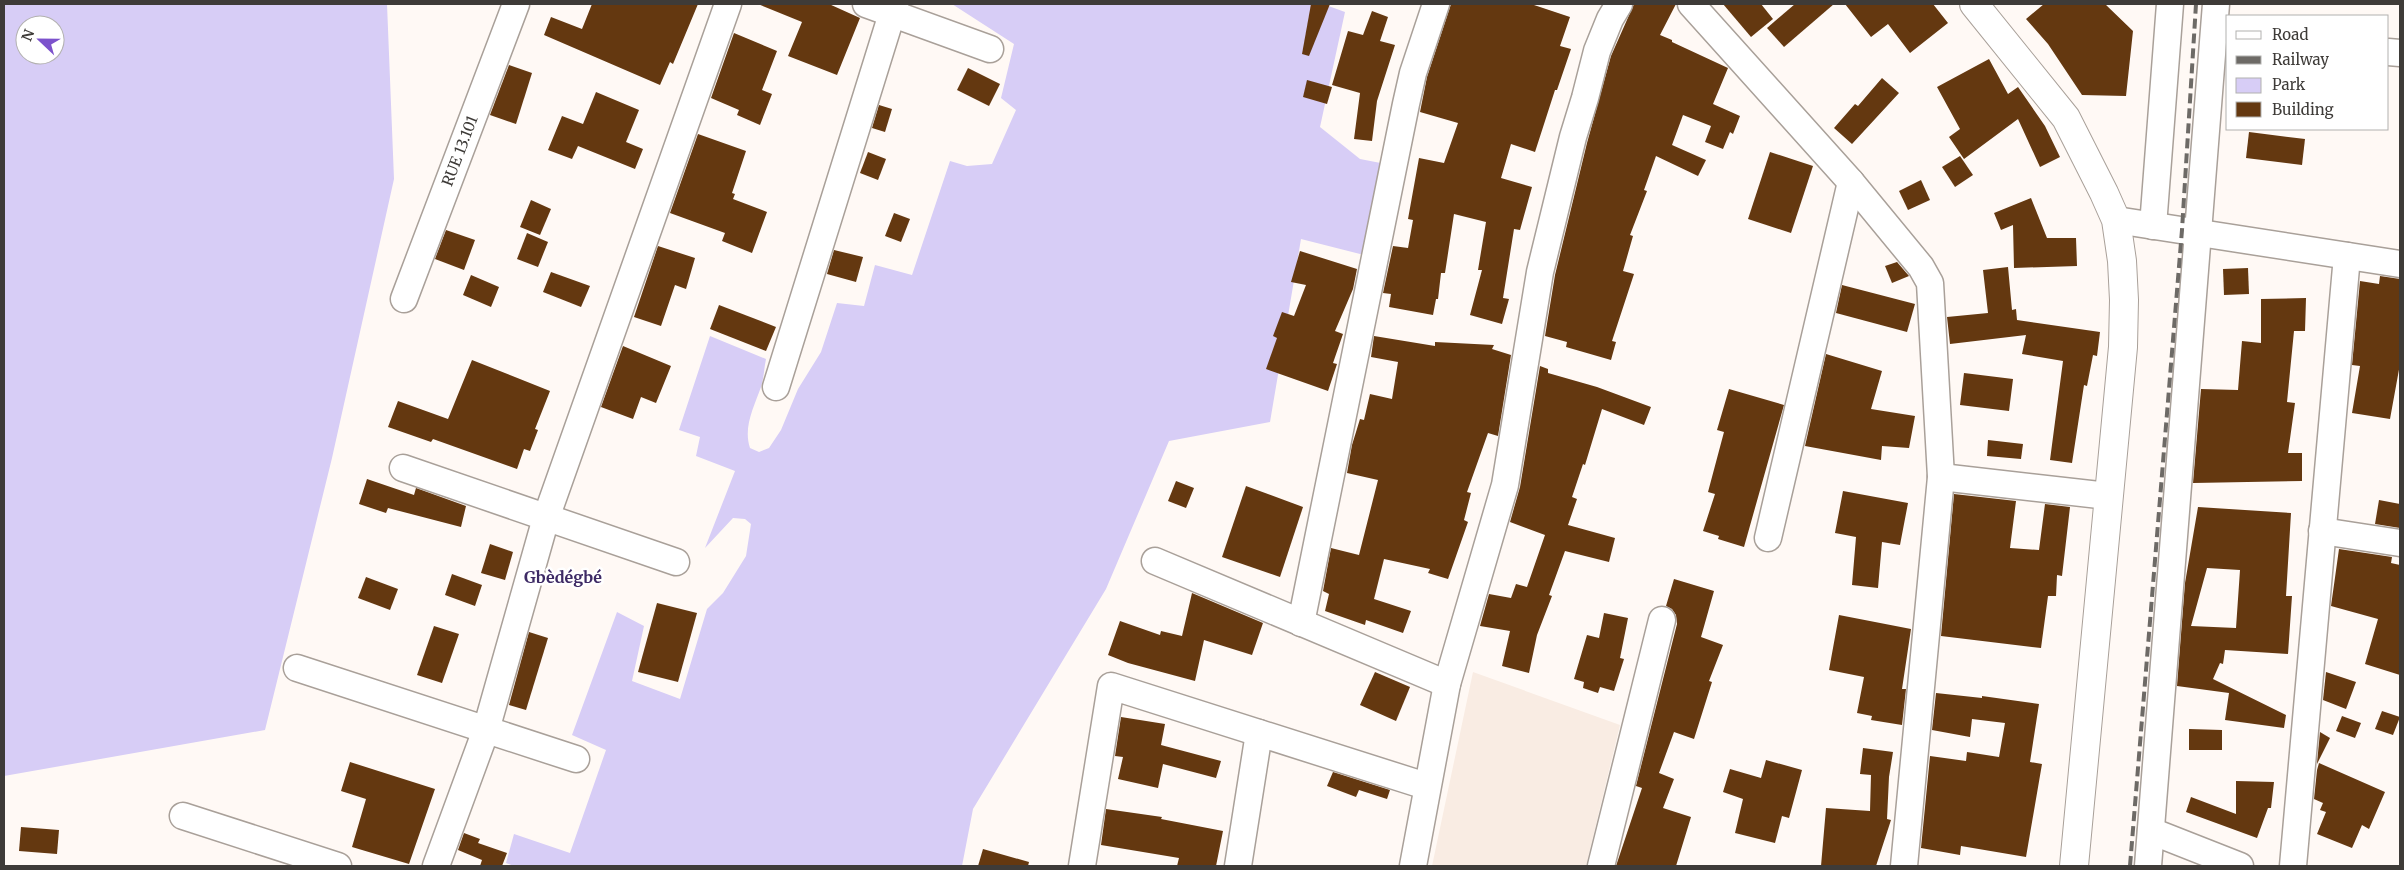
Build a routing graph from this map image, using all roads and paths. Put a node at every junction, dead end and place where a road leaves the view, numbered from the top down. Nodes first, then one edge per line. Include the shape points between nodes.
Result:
1 (516, 4) edge
2 (728, 4) edge
3 (866, 4) edge
4 (1436, 4) edge
5 (1619, 4) edge
6 (1691, 4) edge
7 (1974, 4) edge
8 (2170, 4) edge
9 (2216, 4) edge
10 (894, 9) edge
11 (2220, 41) edge
12 (990, 49) dead end
13 (1851, 182) junction
14 (2116, 220) junction
15 (2153, 226) junction
16 (2198, 233) junction
17 (2347, 256) junction
18 (2400, 264) edge
19 (404, 299) dead end
20 (776, 387) dead end
21 (403, 468) dead end
22 (1941, 477) junction
23 (2108, 496) junction
24 (546, 518) junction
25 (2322, 531) junction
26 (1768, 538) dead end
27 (2400, 543) edge
28 (1155, 561) dead end
29 (676, 562) dead end
30 (1662, 620) dead end
31 (1301, 623) junction
32 (297, 668) dead end
33 (1447, 684) junction
34 (486, 730) junction
35 (1260, 733) junction
36 (576, 759) dead end
37 (1426, 786) junction
38 (183, 816) dead end
39 (2151, 831) junction
40 (338, 866) edge
41 (436, 866) edge
42 (1082, 866) edge
43 (1238, 866) edge
44 (1413, 866) edge
45 (1601, 866) edge
46 (1904, 866) edge
47 (2074, 866) edge
48 (2148, 866) edge
49 (2240, 866) edge
50 (2293, 866) edge

1 - 19 street, RUE 13.101
2 - 24 street
3 - 10 street
4 - 31 street via 1406,104
5 - 33 street via 1597,51 1573,137 1540,272 1504,485
6 - 13 street
7 - 14 main road via 2066,118
8 - 15 street
9 - 11 street
10 - 12 street
10 - 20 street
11 - 16 street
13 - 22 street via 1921,267 1930,283
13 - 26 street
14 - 15 street
14 - 23 main road via 2124,300 2123,347
15 - 16 street
16 - 17 street
16 - 39 street
17 - 18 street
17 - 25 street
21 - 24 street
22 - 23 street
22 - 46 street
23 - 47 main road
24 - 29 street
24 - 34 street
25 - 27 street
25 - 50 street
28 - 31 street
30 - 45 street
31 - 33 street
32 - 34 street
33 - 37 street
34 - 36 street
34 - 41 street
35 - 37 street
35 - 42 street via 1111,686
35 - 43 street
37 - 44 street
38 - 40 street
39 - 48 street
39 - 49 street

